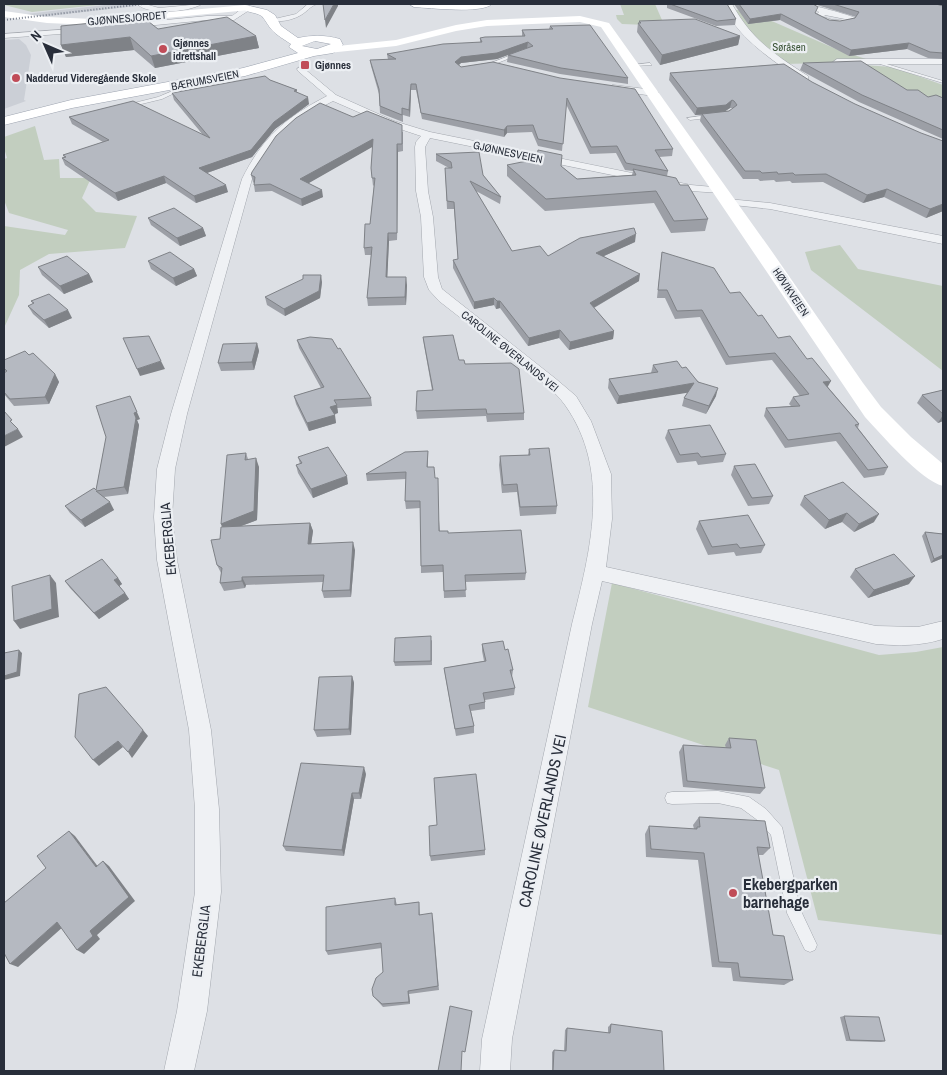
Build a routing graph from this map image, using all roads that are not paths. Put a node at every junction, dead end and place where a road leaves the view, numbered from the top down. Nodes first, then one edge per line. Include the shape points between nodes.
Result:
1 (141, 4) edge
2 (315, 4) edge
3 (414, 4) edge
4 (487, 4) edge
5 (726, 4) edge
6 (807, 4) edge
7 (243, 7) edge
8 (194, 8) edge
9 (824, 12) dead end
10 (4, 14) edge
11 (271, 14) junction
12 (234, 18) junction
13 (575, 19) joint
14 (227, 25) edge
15 (286, 35) junction
16 (4, 36) edge
17 (310, 39) junction
18 (296, 46) junction
19 (332, 46) junction
20 (529, 51) edge
21 (315, 52) junction
22 (284, 61) junction
23 (829, 62) edge
24 (943, 62) edge
25 (484, 63) edge
26 (494, 63) junction
27 (803, 63) edge
28 (882, 63) junction
29 (650, 64) dead end
30 (634, 65) junction
31 (784, 65) junction
32 (512, 68) edge
33 (301, 69) dead end
34 (812, 82) edge
35 (943, 82) edge
36 (599, 86) edge
37 (177, 91) edge
38 (654, 93) junction
39 (333, 97) junction
40 (95, 100) junction
41 (115, 109) edge
42 (715, 112) edge
43 (726, 115) edge
44 (705, 117) junction
45 (690, 118) dead end
46 (4, 121) edge
47 (4, 125) edge
48 (428, 135) junction
49 (676, 185) joint
50 (721, 191) junction
51 (943, 240) edge
52 (943, 477) edge
53 (595, 572) junction
54 (943, 630) edge
55 (672, 798) dead end
56 (810, 946) dead end
57 (180, 1071) edge
58 (495, 1071) edge

1 - 8 street via 145,8 160,10
2 - 11 lane via 308,5 298,15
3 - 4 main road via 450,7
5 - 31 street via 752,38
6 - 9 street
7 - 8 main road, GJØNNESJORDET
7 - 11 main road, GJØNNESJORDET
7 - 12 street
8 - 10 main road, GJØNNESJORDET via 86,22
11 - 15 main road, GJØNNESJORDET via 276,28
12 - 14 lane
12 - 16 street, GJØNNESJORDET via 201,18
13 - 19 main road, HØVIKVEIEN via 494,22 396,43 365,47
13 - 30 main road, HØVIKVEIEN via 605,25
15 - 17 main road
15 - 18 main road, GJØNNESJORDET
17 - 18 main road
17 - 19 main road via 327,39
18 - 21 main road
18 - 22 main road
19 - 21 main road
20 - 26 lane
21 - 22 main road, BÆRUMSVEIEN
22 - 40 main road, BÆRUMSVEIEN via 245,72
23 - 28 street
24 - 28 street
25 - 26 street
26 - 32 street
27 - 31 street
28 - 35 lane
29 - 30 lane
30 - 38 main road, HØVIKVEIEN
31 - 34 street
33 - 39 street
36 - 38 street
37 - 41 lane
38 - 50 main road, HØVIKVEIEN
39 - 48 street via 391,123
39 - 57 street, EKEBERGLIA via 279,130 253,164 166,468 163,517 167,560 200,730 207,810 208,892 192,1011
40 - 46 main road, BÆRUMSVEIEN
40 - 47 main road, BÆRUMSVEIEN
42 - 44 lane
43 - 44 lane
44 - 45 lane
48 - 49 street, GJØNNESVEIEN
48 - 53 street, CAROLINE ØVERLANDS VEI via 420,147 431,277 436,290 444,298 570,400 583,421 602,474 603,519
49 - 50 street, GJØNNESVEIEN
50 - 51 street, GJØNNESVEIEN via 770,206
50 - 52 main road, HØVIKVEIEN via 869,406 903,443
53 - 54 street via 876,635 912,638
53 - 58 street, CAROLINE ØVERLANDS VEI via 499,1029
55 - 56 lane via 735,800 744,802 761,814 776,832 794,913

